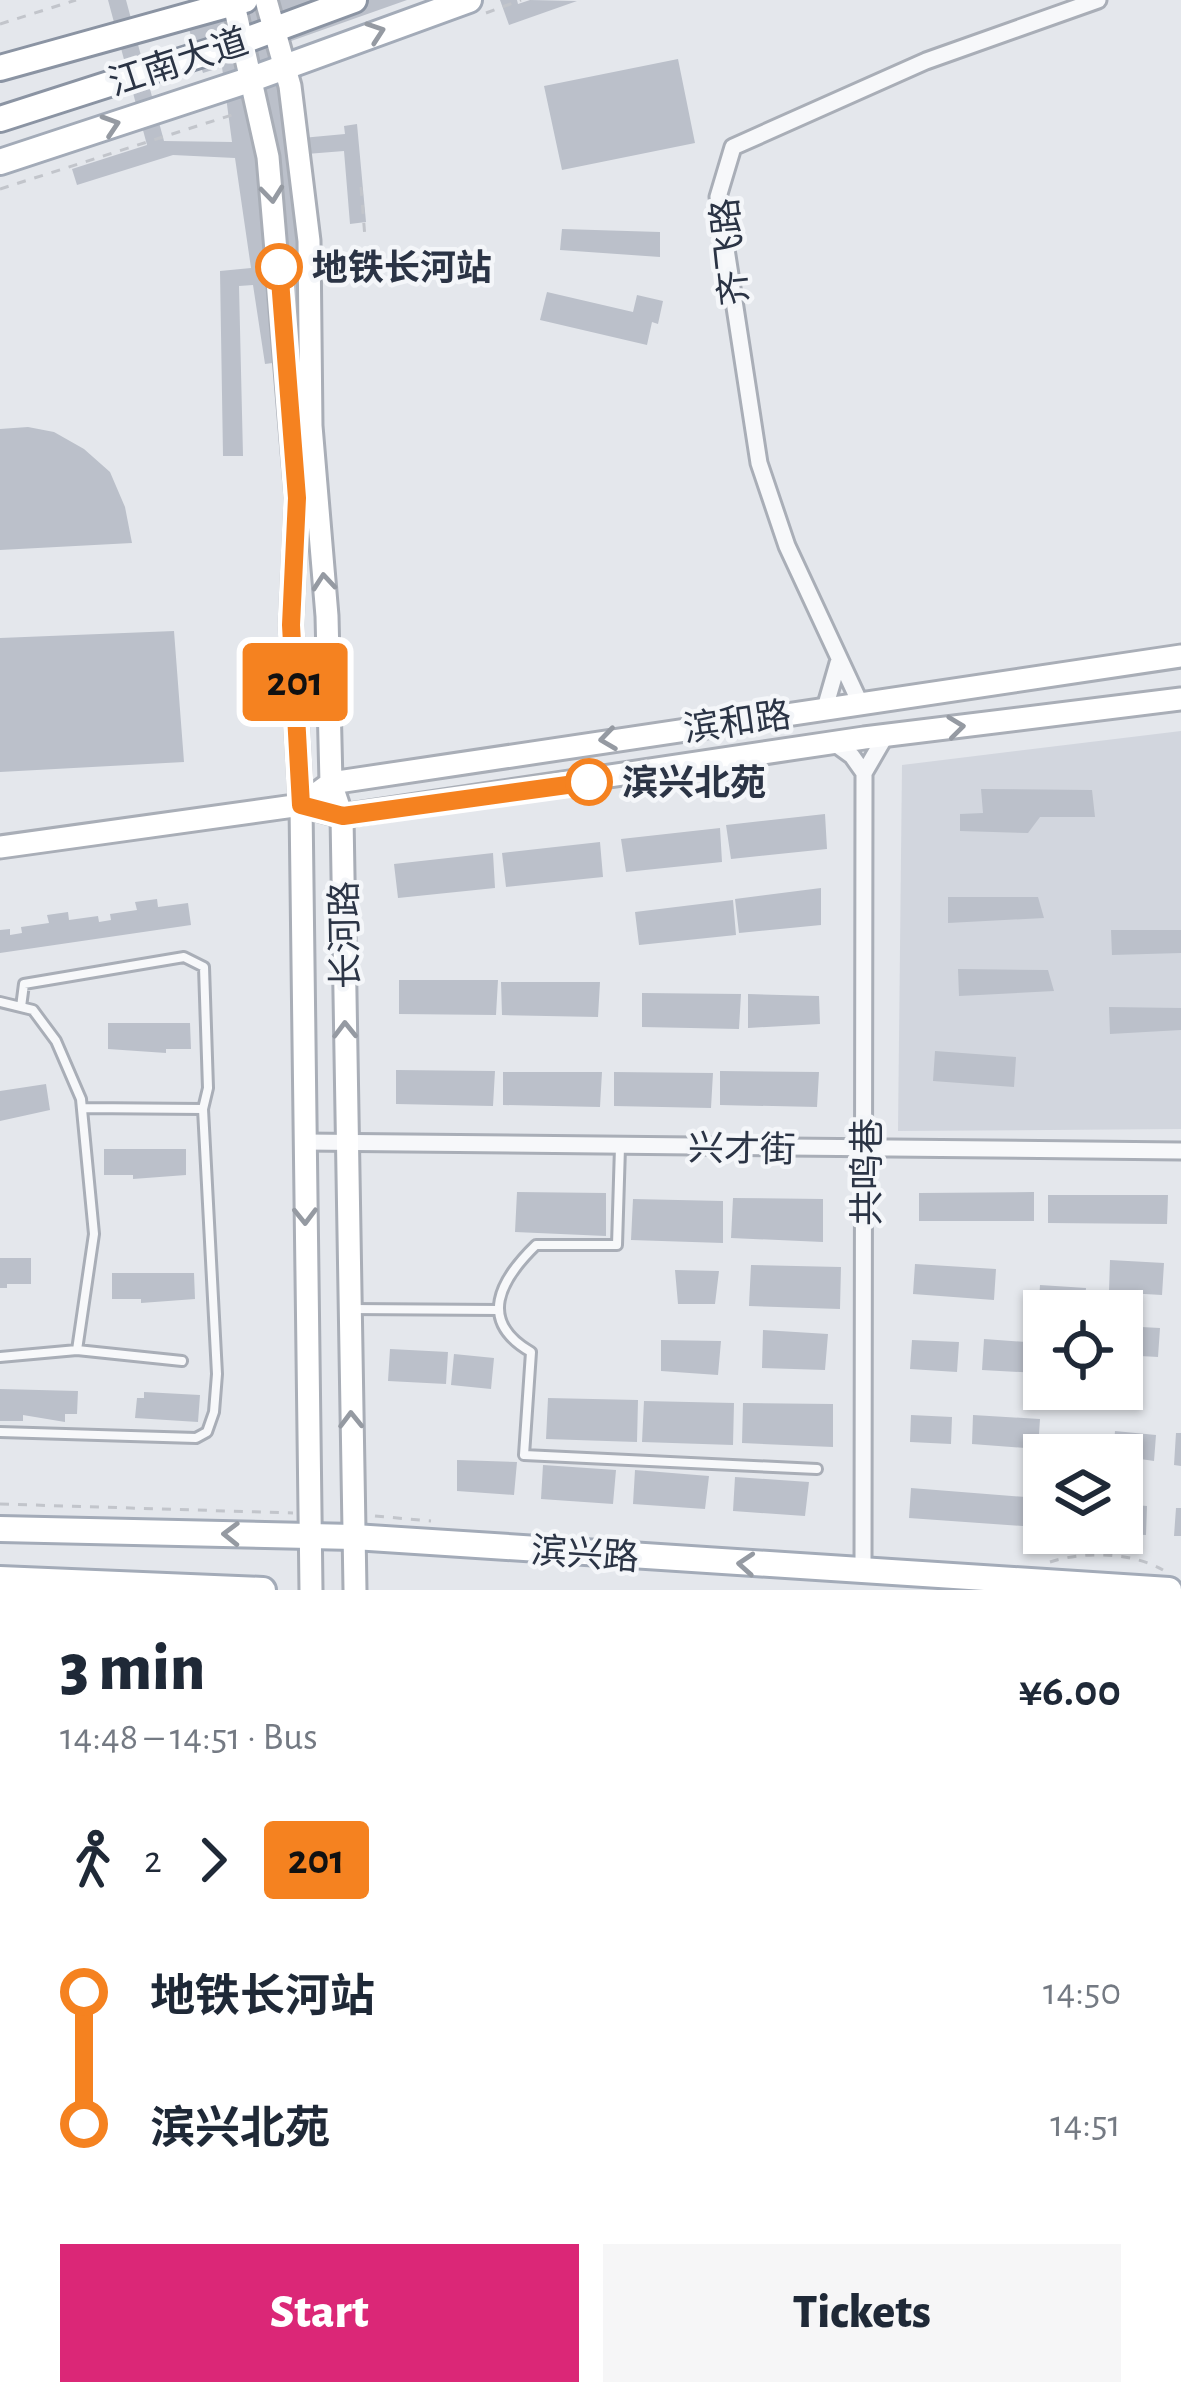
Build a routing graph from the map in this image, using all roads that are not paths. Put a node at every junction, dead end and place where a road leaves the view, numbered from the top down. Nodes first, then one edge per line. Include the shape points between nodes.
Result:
1 (266, 0) edge
2 (354, 0) edge
3 (469, 0) edge
4 (1098, 0) edge
5 (237, 1) edge
6 (273, 29) junction
7 (243, 41) junction
8 (284, 64) junction
9 (0, 68) edge
10 (252, 79) junction
11 (0, 118) edge
12 (0, 162) edge
13 (1181, 656) edge
14 (838, 663) junction
15 (1181, 699) edge
16 (860, 703) junction
17 (825, 708) junction
18 (886, 736) junction
19 (834, 743) junction
20 (864, 773) junction
21 (331, 783) junction
22 (301, 805) junction
23 (343, 816) junction
24 (0, 847) edge
25 (0, 1002) edge
26 (21, 1007) junction
27 (82, 1108) junction
28 (203, 1109) junction
29 (346, 1141) junction
30 (304, 1142) junction
31 (620, 1146) junction
32 (866, 1150) junction
33 (1181, 1151) edge
34 (349, 1309) junction
35 (499, 1310) junction
36 (77, 1350) junction
37 (0, 1357) edge
38 (182, 1361) dead end
39 (0, 1432) edge
40 (817, 1469) dead end
41 (0, 1528) edge
42 (310, 1535) junction
43 (354, 1537) junction
44 (863, 1572) junction
45 (0, 1579) edge
46 (263, 1590) edge
47 (310, 1590) edge
48 (355, 1590) edge
49 (1169, 1590) edge

1 - 6 main road, 长河路
2 - 6 main road, 江南大道
8 -> 3 main road
4 - 14 street, 齐飞路 via 926,61 733,147 718,197 759,464
5 - 7 main road, 长河路
5 - 9 main road, 江南大道
6 - 7 main road, 江南大道
6 - 8 main road, 长河路
7 - 10 main road, 长河路
7 - 11 main road, 江南大道
8 - 10 main road
21 -> 8 main road, 长河路 via 309,241
12 -> 10 main road
10 -> 22 main road, 长河路 via 268,157 297,498 291,625
13 - 16 main road, 滨和路
14 - 16 street, 齐飞路
14 - 17 street
18 -> 15 main road, 滨和路
16 - 17 main road, 滨和路
17 -> 21 main road, 滨和路
18 - 19 main road, 滨和路
18 - 20 street
19 - 20 street
19 - 23 main road, 滨和路
20 - 32 street, 共鸣巷
21 - 22 main road, 滨和路
21 - 23 main road, 长河路
22 - 23 main road, 滨和路
22 - 24 main road, 滨和路
22 - 30 main road, 长河路
29 -> 23 main road, 长河路
25 - 26 lane
26 - 27 lane via 33,1010 56,1041
26 - 28 lane via 24,983 184,957 204,967
27 - 28 lane
27 - 36 lane via 94,1234
28 - 39 lane via 217,1374 207,1432
29 - 30 street, 兴才街
29 - 31 street, 兴才街
29 - 34 main road, 长河路
30 -> 42 main road, 长河路
31 - 32 street, 兴才街
31 - 35 lane via 617,1245 536,1245 509,1276
32 - 33 street, 兴才街
32 - 44 street, 共鸣巷
34 - 35 lane
43 -> 34 main road, 长河路
35 - 40 lane via 510,1340 531,1352 524,1455
36 - 37 lane
36 - 38 lane
42 -> 41 main road, 滨兴路
42 - 43 main road, 滨兴路
42 - 47 main road, 长河路
44 -> 43 main road, 滨兴路
43 - 48 main road, 长河路
44 - 49 main road, 滨兴路
45 - 46 main road

